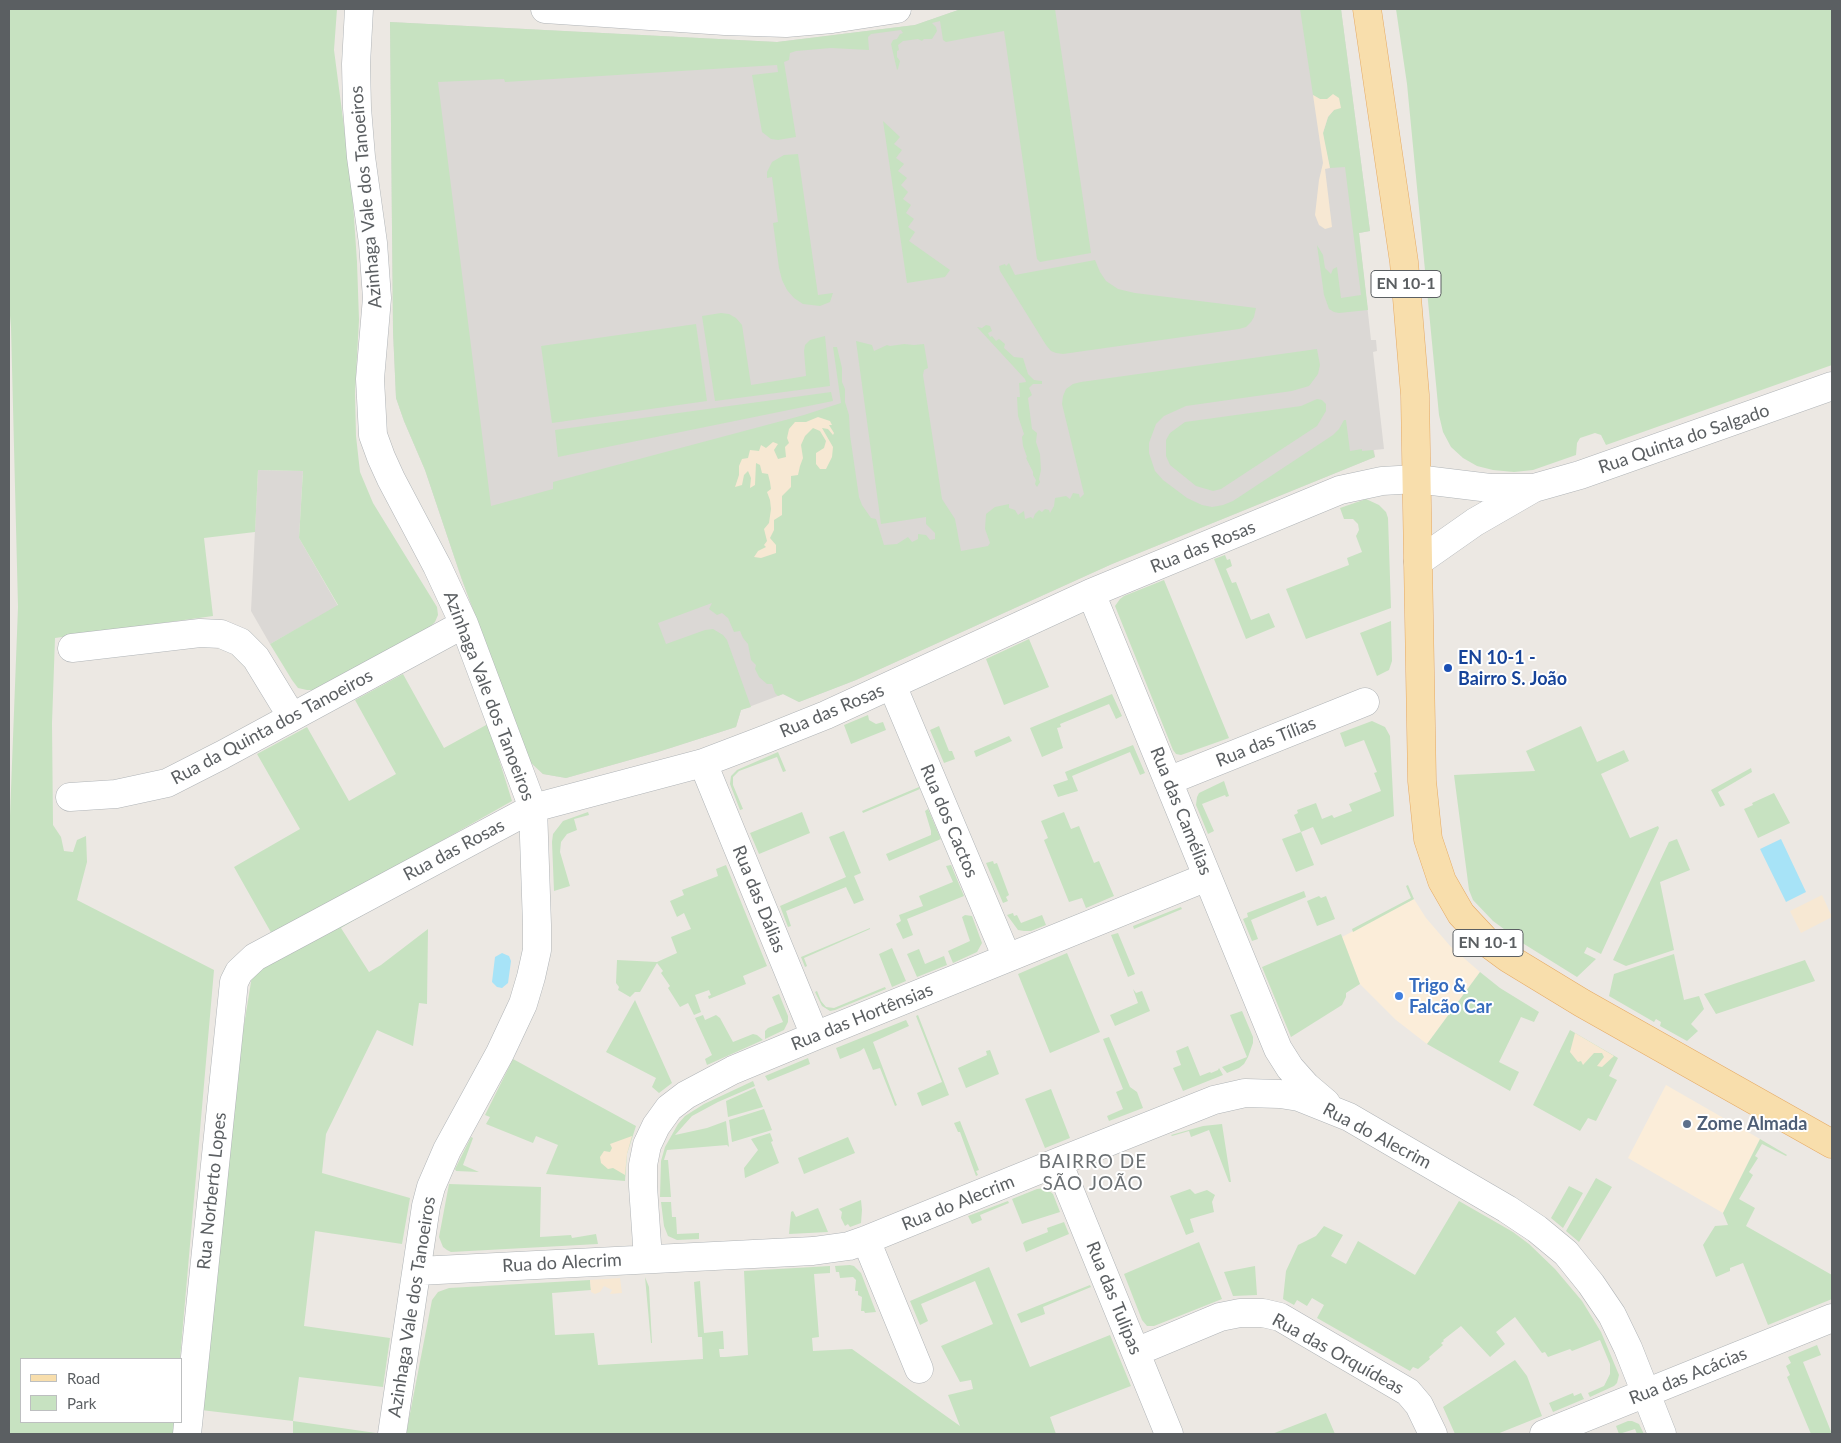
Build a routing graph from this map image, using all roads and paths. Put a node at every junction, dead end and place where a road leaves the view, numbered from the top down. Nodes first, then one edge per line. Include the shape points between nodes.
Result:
1 (359, 9) edge
2 (545, 9) edge
3 (897, 9) edge
4 (1367, 9) edge
5 (1832, 386) edge
6 (1416, 479) junction
7 (1534, 488) junction
8 (1418, 562) junction
9 (1091, 593) junction
10 (464, 624) junction
11 (72, 648) dead end
12 (892, 685) junction
13 (1364, 702) dead end
14 (292, 717) junction
15 (703, 763) junction
16 (1168, 781) junction
17 (70, 797) dead end
18 (532, 808) junction
19 (1207, 877) junction
20 (255, 957) joint
21 (1007, 958) junction
22 (1269, 1030) junction
23 (815, 1036) junction
24 (1214, 1100) junction
25 (1348, 1117) junction
26 (1832, 1144) edge
27 (1058, 1162) junction
28 (866, 1240) junction
29 (648, 1259) junction
30 (418, 1271) junction
31 (1832, 1318) edge
32 (1136, 1352) junction
33 (919, 1369) dead end
34 (1646, 1394) junction
35 (187, 1434) edge
36 (392, 1434) edge
37 (1169, 1434) edge
38 (1433, 1434) edge
39 (1544, 1434) edge
40 (1662, 1434) edge

1 - 10 street, Azinhaga Vale dos Tanoeiros via 357,108 377,298 370,379 374,435 391,479
2 - 3 street via 786,22
4 - 6 main road, EN 10-1 via 1404,262 1415,395
5 - 7 street, Rua Quinta do Salgado via 1580,475
6 - 7 street, Rua Quinta do Salgado via 1490,488
6 - 8 main road, EN 10-1
6 - 9 street, Rua das Rosas via 1382,480 1340,490
7 - 8 street, Rua Quinta do Salgado via 1475,522
8 - 26 main road, EN 10-1 via 1424,810 1428,838 1442,881 1461,914 1490,944 1529,972
9 - 12 street, Rua das Rosas
9 - 16 street, Rua das Camélias
10 - 14 street, Rua da Quinta dos Tanoeiros
10 - 18 street, Azinhaga Vale dos Tanoeiros
11 - 14 street via 221,634 240,642 256,658
12 - 15 street, Rua das Rosas via 826,715
12 - 21 street, Rua dos Cactos
13 - 16 street, Rua das Tílias
14 - 17 street, Rua da Quinta dos Tanoeiros via 167,783 116,794
15 - 18 street, Rua das Rosas
15 - 23 street, Rua das Dálias
16 - 19 street, Rua das Camélias
18 - 20 street, Rua das Rosas
18 - 30 street, Azinhaga Vale dos Tanoeiros via 537,950 531,977 512,1028 438,1168 426,1206
19 - 21 street, Rua das Hortênsias
19 - 22 street, Rua das Camélias
20 - 35 street, Rua Norberto Lopes via 239,972 234,982
21 - 23 street, Rua das Hortênsias
22 - 24 street, Rua das Camélias via 1274,1050 1273,1062 1266,1072 1244,1088
22 - 25 street, Rua das Camélias via 1290,1068 1306,1086
23 - 29 street, Rua das Hortênsias via 705,1084 668,1108 647,1145 643,1165
24 - 25 street, Rua do Alecrim via 1245,1093 1280,1094 1299,1097
24 - 27 street, Rua do Alecrim
25 - 34 street, Rua do Alecrim via 1507,1209 1566,1253 1612,1315
27 - 28 street, Rua do Alecrim
27 - 32 street, Rua das Tulipas
28 - 29 street, Rua do Alecrim via 831,1249
28 - 33 street
29 - 30 street, Rua do Alecrim
30 - 36 street, Azinhaga Vale dos Tanoeiros
31 - 34 street, Rua das Acácias
32 - 37 street, Rua das Tulipas
32 - 38 street, Rua das Orquídeas via 1227,1316 1263,1313 1280,1317 1408,1392 1419,1404
34 - 39 street, Rua das Acácias
34 - 40 street, Rua do Alecrim

